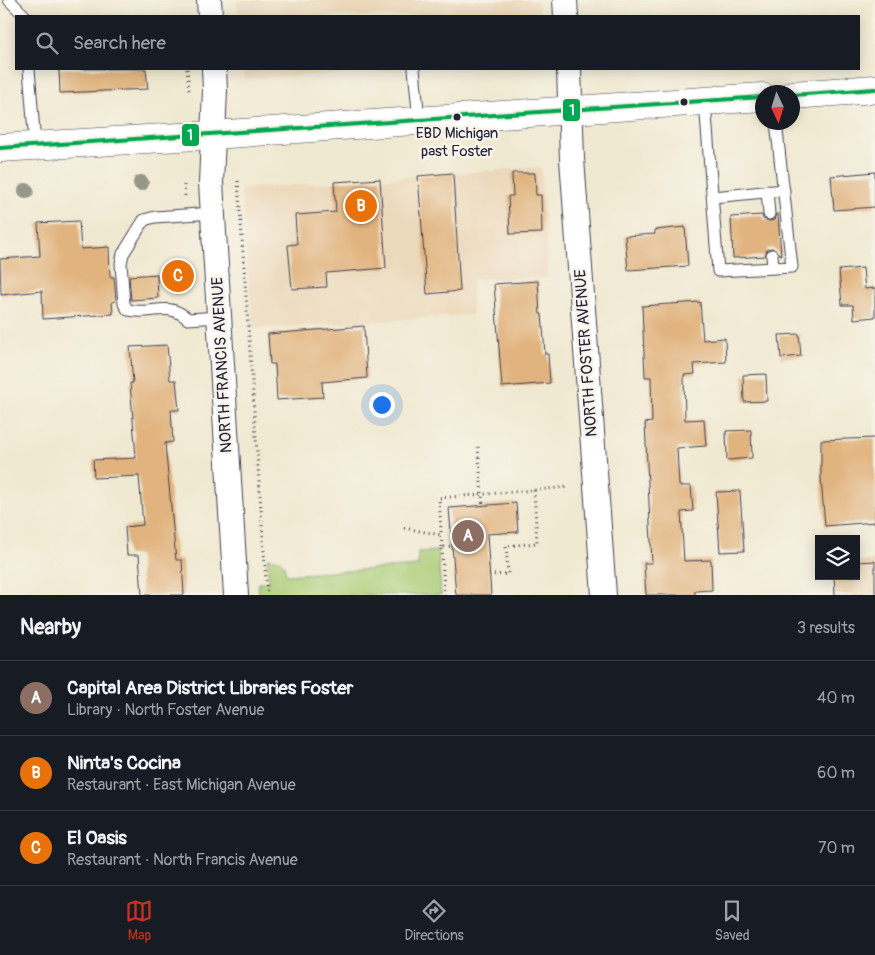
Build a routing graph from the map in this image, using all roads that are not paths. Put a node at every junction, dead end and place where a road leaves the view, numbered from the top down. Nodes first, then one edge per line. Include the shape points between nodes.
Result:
1 (9, 0) edge
2 (209, 0) edge
3 (565, 0) edge
4 (25, 15) edge
5 (210, 15) edge
6 (566, 15) edge
7 (29, 70) edge
8 (214, 70) edge
9 (414, 70) edge
10 (569, 70) edge
11 (875, 89) edge
12 (800, 94) edge
13 (755, 98) edge
14 (705, 102) junction
15 (571, 111) junction
16 (419, 121) junction
17 (777, 130) edge
18 (213, 135) junction
19 (35, 146) junction
20 (0, 148) edge
21 (784, 190) junction
22 (767, 191) junction
23 (714, 197) junction
24 (213, 213) junction
25 (769, 214) dead end
26 (772, 255) dead end
27 (774, 268) junction
28 (219, 317) junction
29 (236, 595) edge
30 (604, 595) edge

1 - 4 lane
2 - 5 street
3 - 6 street
7 - 19 lane
8 - 18 street, NORTH FRANCIS AVENUE
9 - 16 lane
10 - 15 street, NORTH FOSTER AVENUE
11 - 12 main road
13 - 14 main road
14 - 15 main road
14 - 23 lane
15 - 16 main road
15 - 30 street, NORTH FOSTER AVENUE
16 - 18 main road
17 - 21 lane
18 - 19 main road
18 - 24 street, NORTH FRANCIS AVENUE
19 - 20 main road
21 - 22 lane
21 - 27 lane via 792,267
22 - 23 lane
22 - 25 lane
23 - 27 lane via 718,271
24 - 28 street, NORTH FRANCIS AVENUE
24 - 28 lane via 144,220 121,263 124,304 128,310 172,309 188,319
26 - 27 lane
28 - 29 street, NORTH FRANCIS AVENUE

